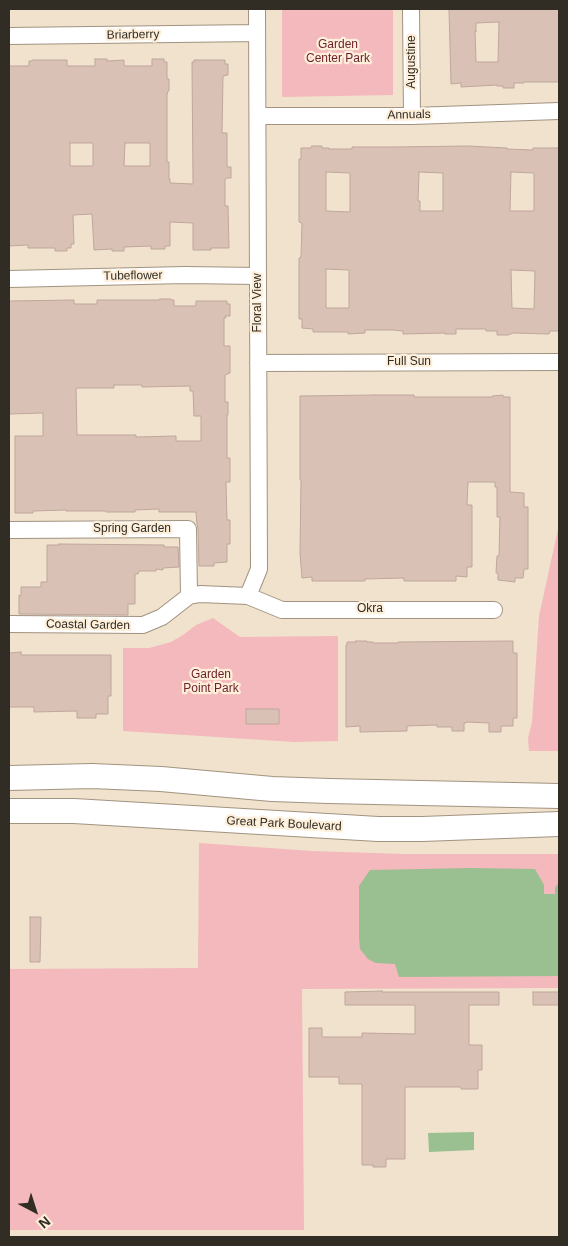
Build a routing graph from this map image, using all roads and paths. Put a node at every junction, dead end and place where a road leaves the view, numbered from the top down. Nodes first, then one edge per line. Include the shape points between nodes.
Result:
1 (257, 9) edge
2 (412, 9) edge
3 (258, 34) junction
4 (9, 36) edge
5 (559, 111) edge
6 (258, 116) junction
7 (412, 116) junction
8 (258, 276) junction
9 (9, 279) edge
10 (559, 362) edge
11 (258, 363) junction
12 (9, 530) edge
13 (190, 596) junction
14 (248, 596) junction
15 (494, 610) dead end
16 (9, 624) edge
17 (9, 766) edge
18 (92, 776) junction
19 (9, 778) edge
20 (559, 796) edge
21 (9, 811) edge
22 (138, 814) junction
23 (9, 821) edge
24 (559, 824) edge

1 - 3 street, Floral View
2 - 7 street, Augustine
3 - 4 street, Briarberry
3 - 6 street, Floral View
5 - 7 street, Annuals
6 - 7 street, Annuals
6 - 8 street, Floral View
8 - 9 street, Tubeflower
8 - 11 street, Floral View
10 - 11 street, Full Sun
11 - 14 street, Floral View via 259,569
12 - 13 street, Spring Garden via 188,529
13 - 14 street
13 - 16 street, Coastal Garden via 162,617 143,625
14 - 15 street, Okra via 282,610
17 - 18 main road
18 - 19 main road
18 - 20 main road via 272,789
21 - 22 main road, Great Park Boulevard
22 - 23 main road
22 - 24 main road, Great Park Boulevard via 378,829

